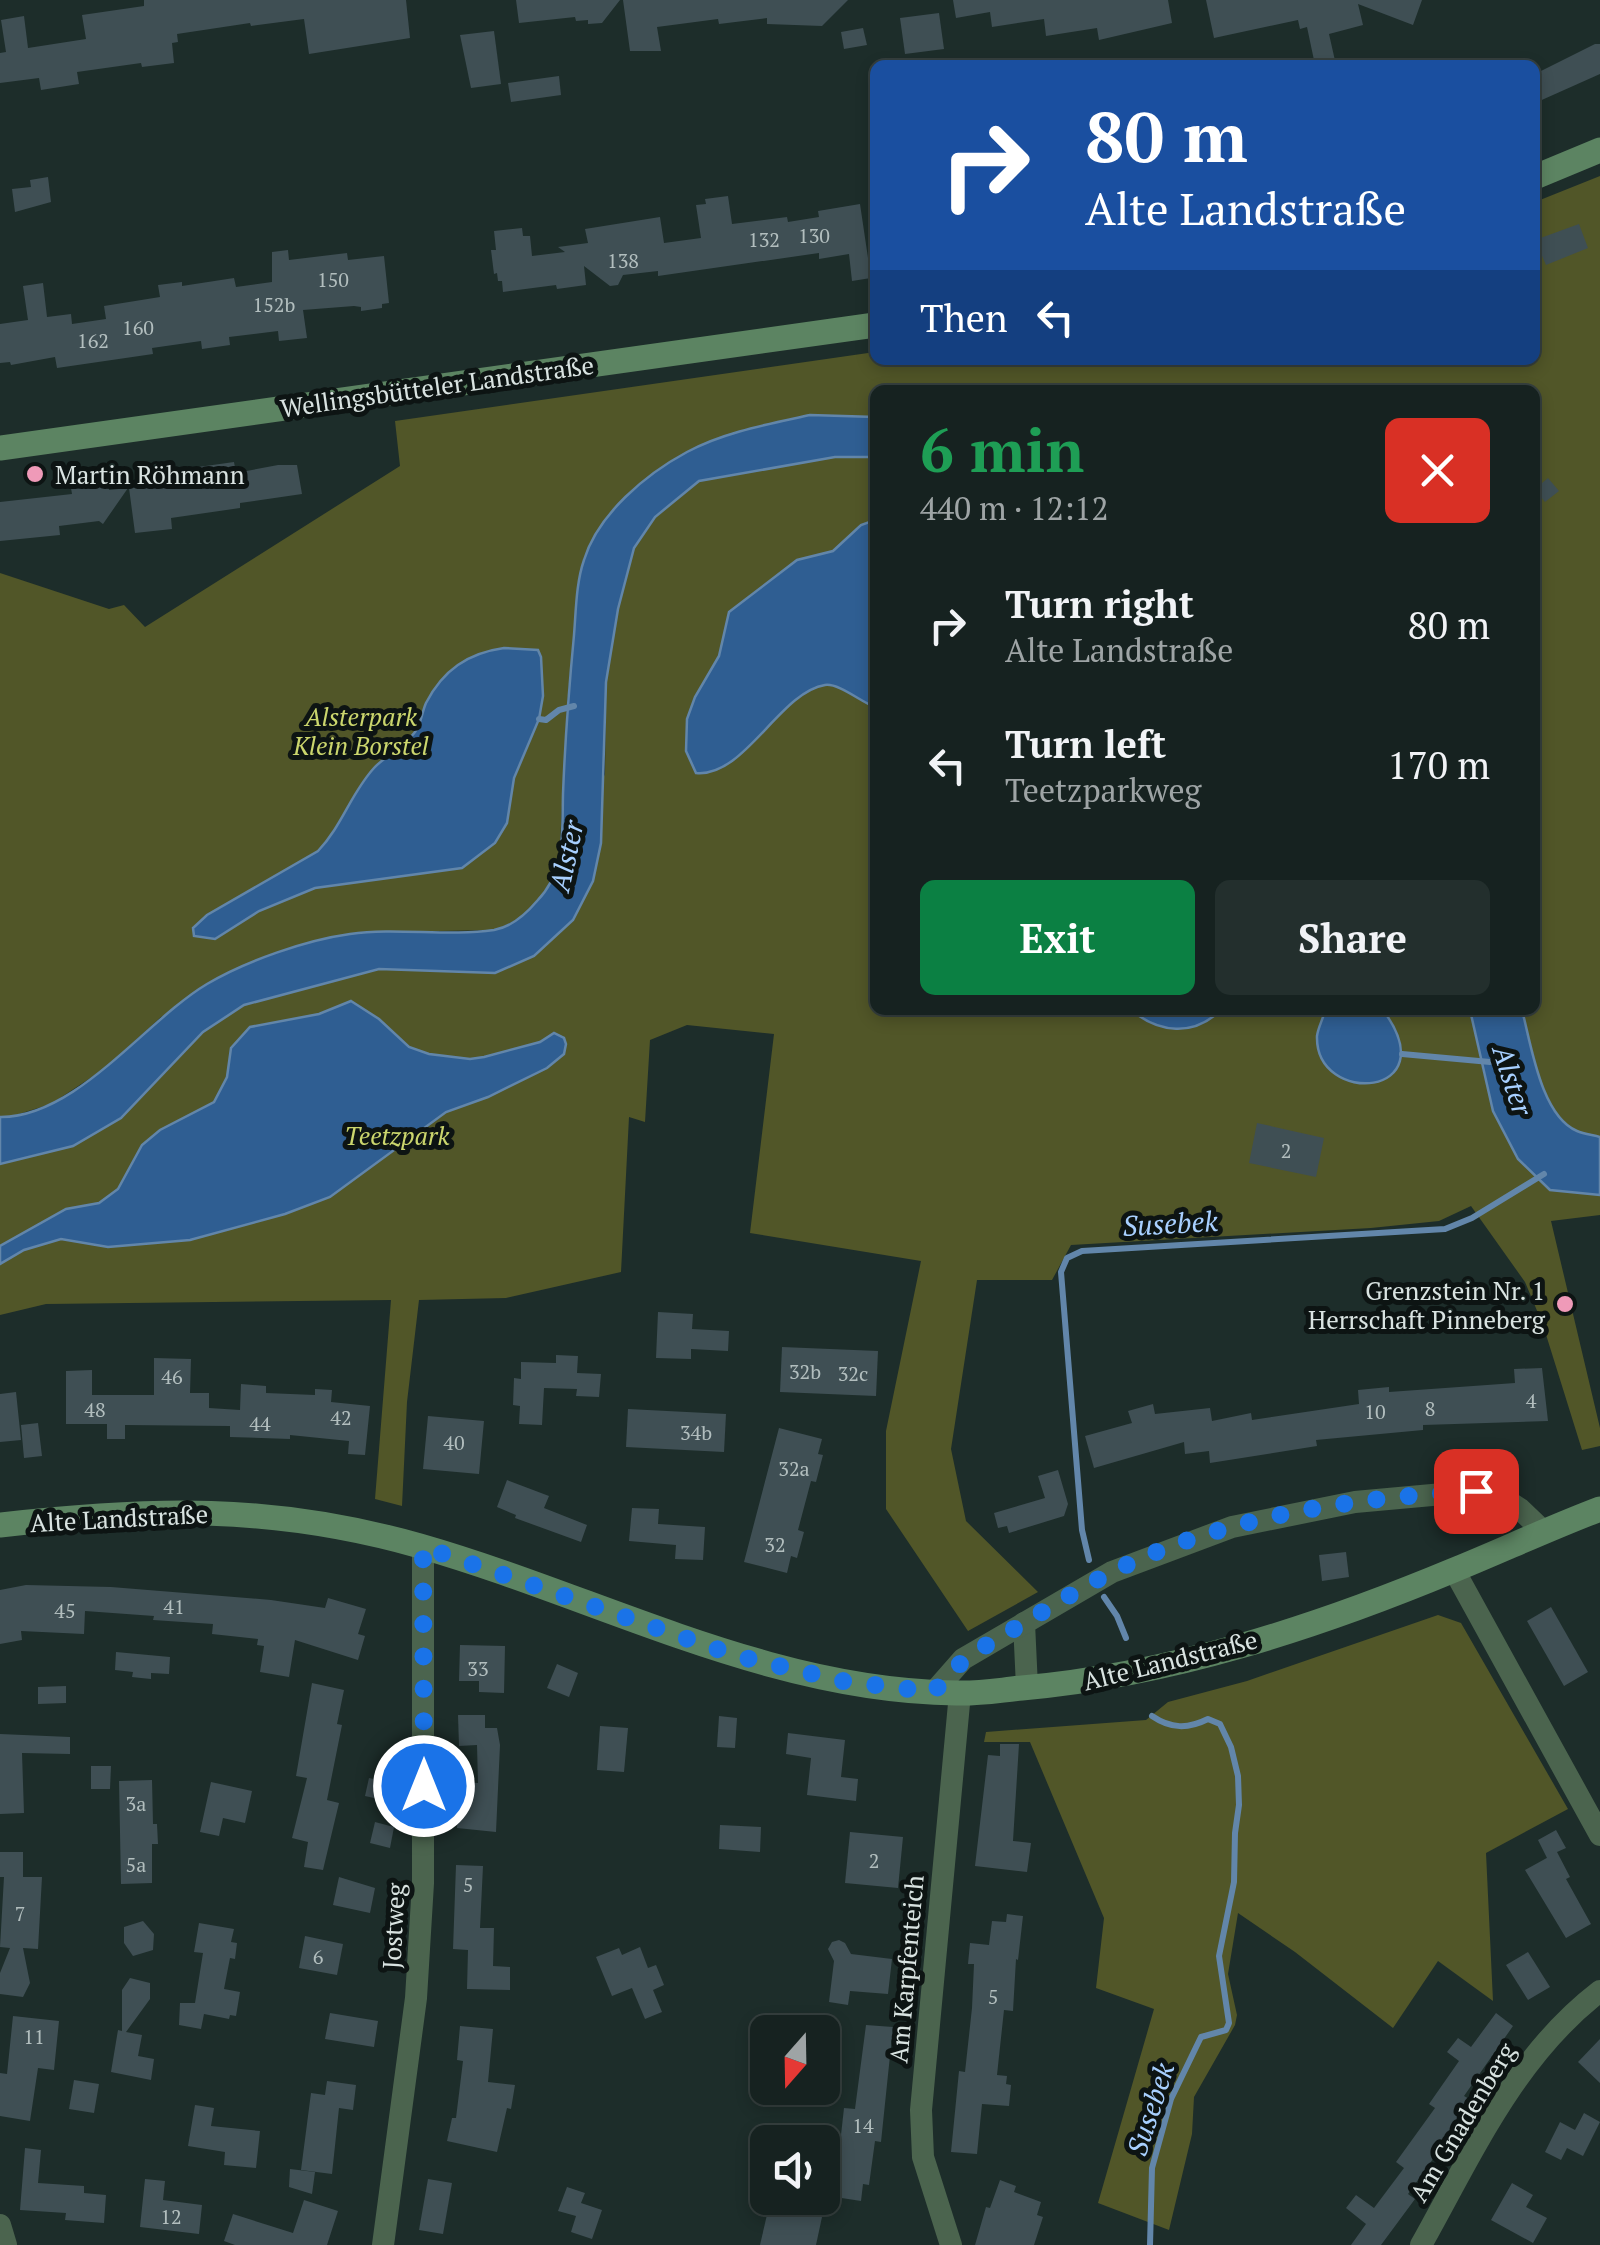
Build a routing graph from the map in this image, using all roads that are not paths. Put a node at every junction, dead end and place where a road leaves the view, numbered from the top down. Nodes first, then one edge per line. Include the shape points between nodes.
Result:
1 (1600, 150) edge
2 (1540, 176) edge
3 (870, 326) edge
4 (0, 448) edge
5 (1600, 1509) edge
6 (0, 1525) edge
7 (1542, 1530) junction
8 (423, 1547) junction
9 (1454, 1570) junction
10 (1024, 1623) junction
11 (1026, 1688) junction
12 (947, 1693) junction
13 (1600, 1835) edge
14 (1600, 1991) edge
15 (0, 2226) edge
16 (6, 2245) edge
17 (383, 2245) edge
18 (952, 2245) edge
19 (1421, 2245) edge

1 - 2 main road
3 - 4 main road, Wellingsbütteler Landstraße
5 - 7 main road, Alte Landstraße
6 - 8 main road, Alte Landstraße via 116,1513 226,1512 304,1520
7 - 9 main road, Alte Landstraße
7 - 10 street via 1489,1493 1355,1502 1232,1527 1172,1548 1112,1572
8 - 12 main road, Alte Landstraße via 737,1656 843,1681
8 - 17 street, Jostweg via 422,1902
9 - 11 main road, Alte Landstraße via 1159,1668
9 - 13 street
10 - 11 street
10 - 12 street via 962,1659
11 - 12 main road, Alte Landstraße
12 - 18 street, Am Karpfenteich via 920,2110 924,2157
14 - 19 street, Am Gnadenberg via 1560,2024 1518,2076
15 - 16 street

